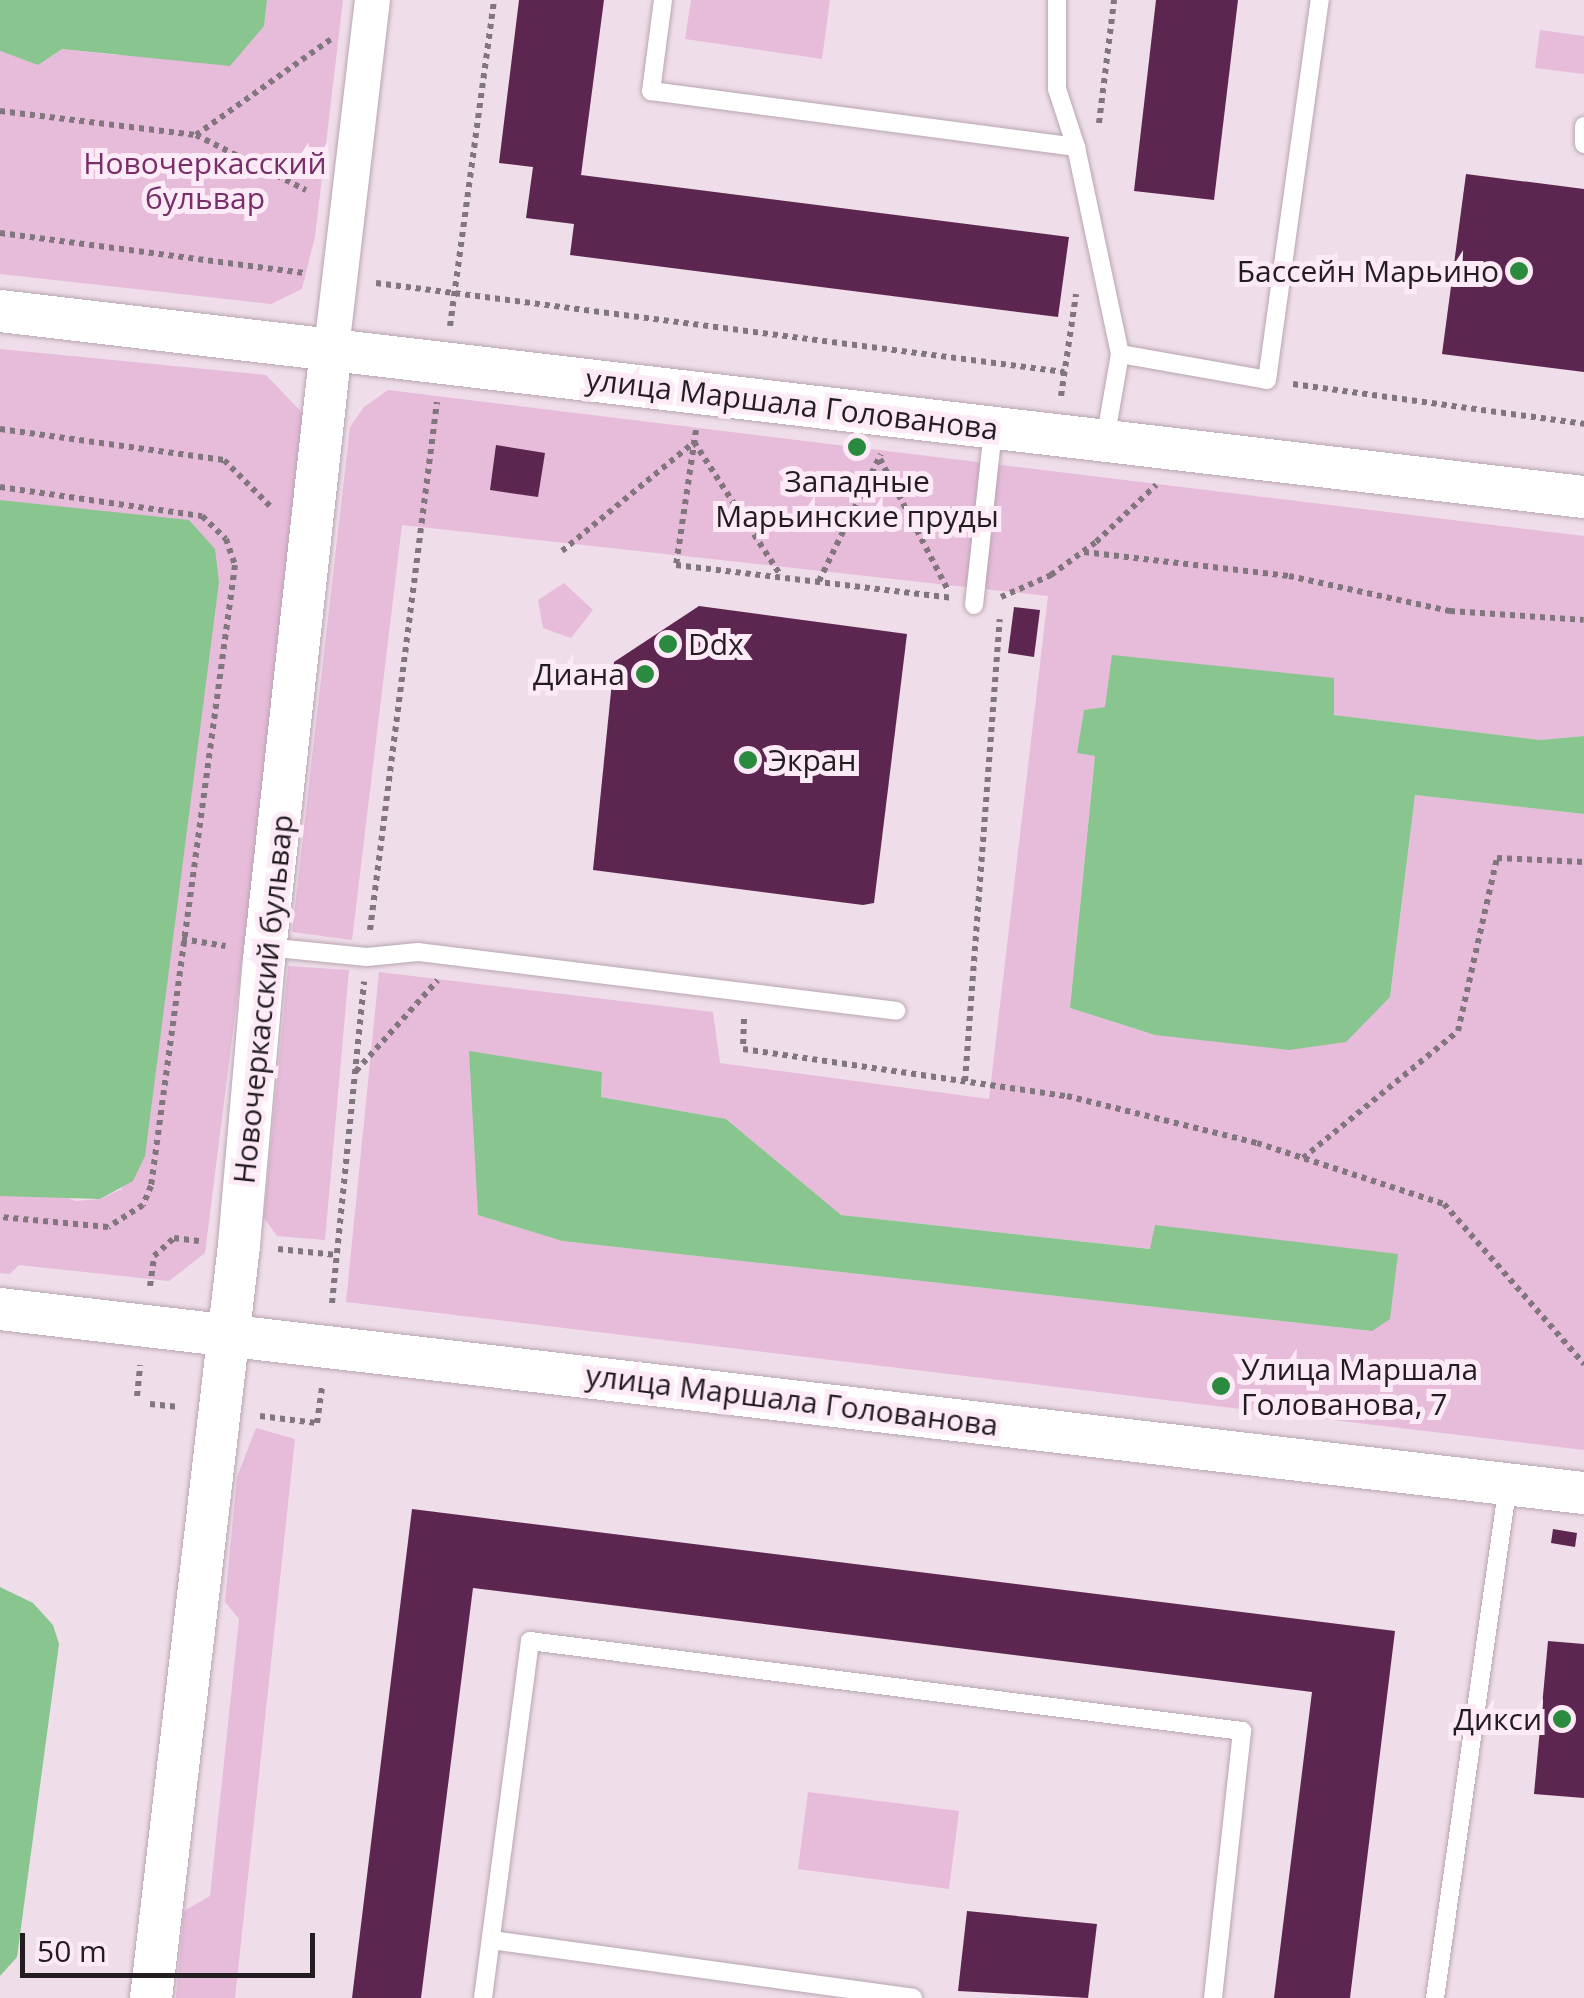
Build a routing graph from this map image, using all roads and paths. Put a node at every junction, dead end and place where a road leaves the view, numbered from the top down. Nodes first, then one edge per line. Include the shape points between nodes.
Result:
1 (663, 0) edge
2 (1057, 0) edge
3 (1320, 0) edge
4 (371, 5) edge
5 (0, 111) edge
6 (1584, 126) edge
7 (196, 135) junction
8 (1584, 144) edge
9 (1076, 146) junction
10 (306, 190) dead end
11 (0, 232) edge
12 (338, 278) junction
13 (0, 311) edge
14 (332, 348) junction
15 (1120, 354) junction
16 (1064, 372) dead end
17 (1267, 380) junction
18 (900, 417) junction
19 (1584, 424) edge
20 (0, 429) edge
21 (993, 430) junction
22 (694, 442) junction
23 (1105, 442) junction
24 (880, 458) junction
25 (1139, 482) dead end
26 (0, 487) edge
27 (1584, 496) edge
28 (281, 517) dead end
29 (562, 551) dead end
30 (1082, 552) junction
31 (782, 577) junction
32 (819, 581) junction
33 (974, 605) dead end
34 (1584, 620) edge
35 (1584, 862) edge
36 (266, 947) junction
37 (459, 957) junction
38 (745, 992) junction
39 (896, 1010) dead end
40 (355, 1072) dead end
41 (966, 1082) junction
42 (1303, 1158) junction
43 (0, 1216) edge
44 (215, 1242) dead end
45 (274, 1249) dead end
46 (150, 1288) dead end
47 (332, 1303) dead end
48 (0, 1310) edge
49 (228, 1336) junction
50 (140, 1363) dead end
51 (1584, 1364) edge
52 (322, 1386) dead end
53 (137, 1396) dead end
54 (150, 1404) dead end
55 (182, 1407) dead end
56 (260, 1416) dead end
57 (1508, 1483) junction
58 (1584, 1492) edge
59 (491, 1940) junction
60 (151, 1998) edge
61 (483, 1998) edge
62 (913, 1998) edge
63 (1213, 1998) edge
64 (1436, 1998) edge

1 - 9 lane via 651,90
2 - 9 lane via 1056,89
3 - 17 lane
4 - 7 path
4 - 12 street, Новочеркасский бульвар
5 - 7 path
6 - 8 lane
7 - 10 path
9 - 15 lane
11 - 12 path
12 - 14 street, Новочеркасский бульвар
12 - 16 path
13 - 14 street, улица Маршала Голованова
14 - 18 street, улица Маршала Голованова
14 - 36 street, Новочеркасский бульвар
15 - 17 lane
15 - 23 lane
17 - 19 path
18 - 21 street, улица Маршала Голованова
18 - 24 path
20 - 28 path via 224,460
21 - 23 street, улица Маршала Голованова
21 - 33 lane
22 - 29 path
22 - 31 path
22 - 31 path via 676,565
23 - 27 street, улица Маршала Голованова
24 - 32 path
24 - 32 path via 952,598
25 - 30 path via 1156,484
26 - 43 path via 202,516 226,539 235,565 151,1186 143,1206 108,1227
30 - 34 path via 1289,576 1450,611
30 - 41 path via 1051,576 1001,597
31 - 32 path
35 - 42 path via 1496,858 1458,1031
36 - 37 lane
36 - 49 street, Новочеркасский бульвар
37 - 38 lane
37 - 40 path
38 - 39 lane
38 - 41 path via 743,1049
41 - 42 path via 1067,1096
42 - 51 path via 1444,1204
44 - 46 path via 174,1238 154,1256
45 - 47 path via 337,1256
48 - 49 street, улица Маршала Голованова
49 - 57 street, улица Маршала Голованова
49 - 60 street, Новочеркасский бульвар
50 - 53 path
52 - 56 path via 317,1423
54 - 55 path
57 - 58 street, улица Маршала Голованова
57 - 64 lane
59 - 61 lane
59 - 62 lane
59 - 63 lane via 530,1640 1242,1731

